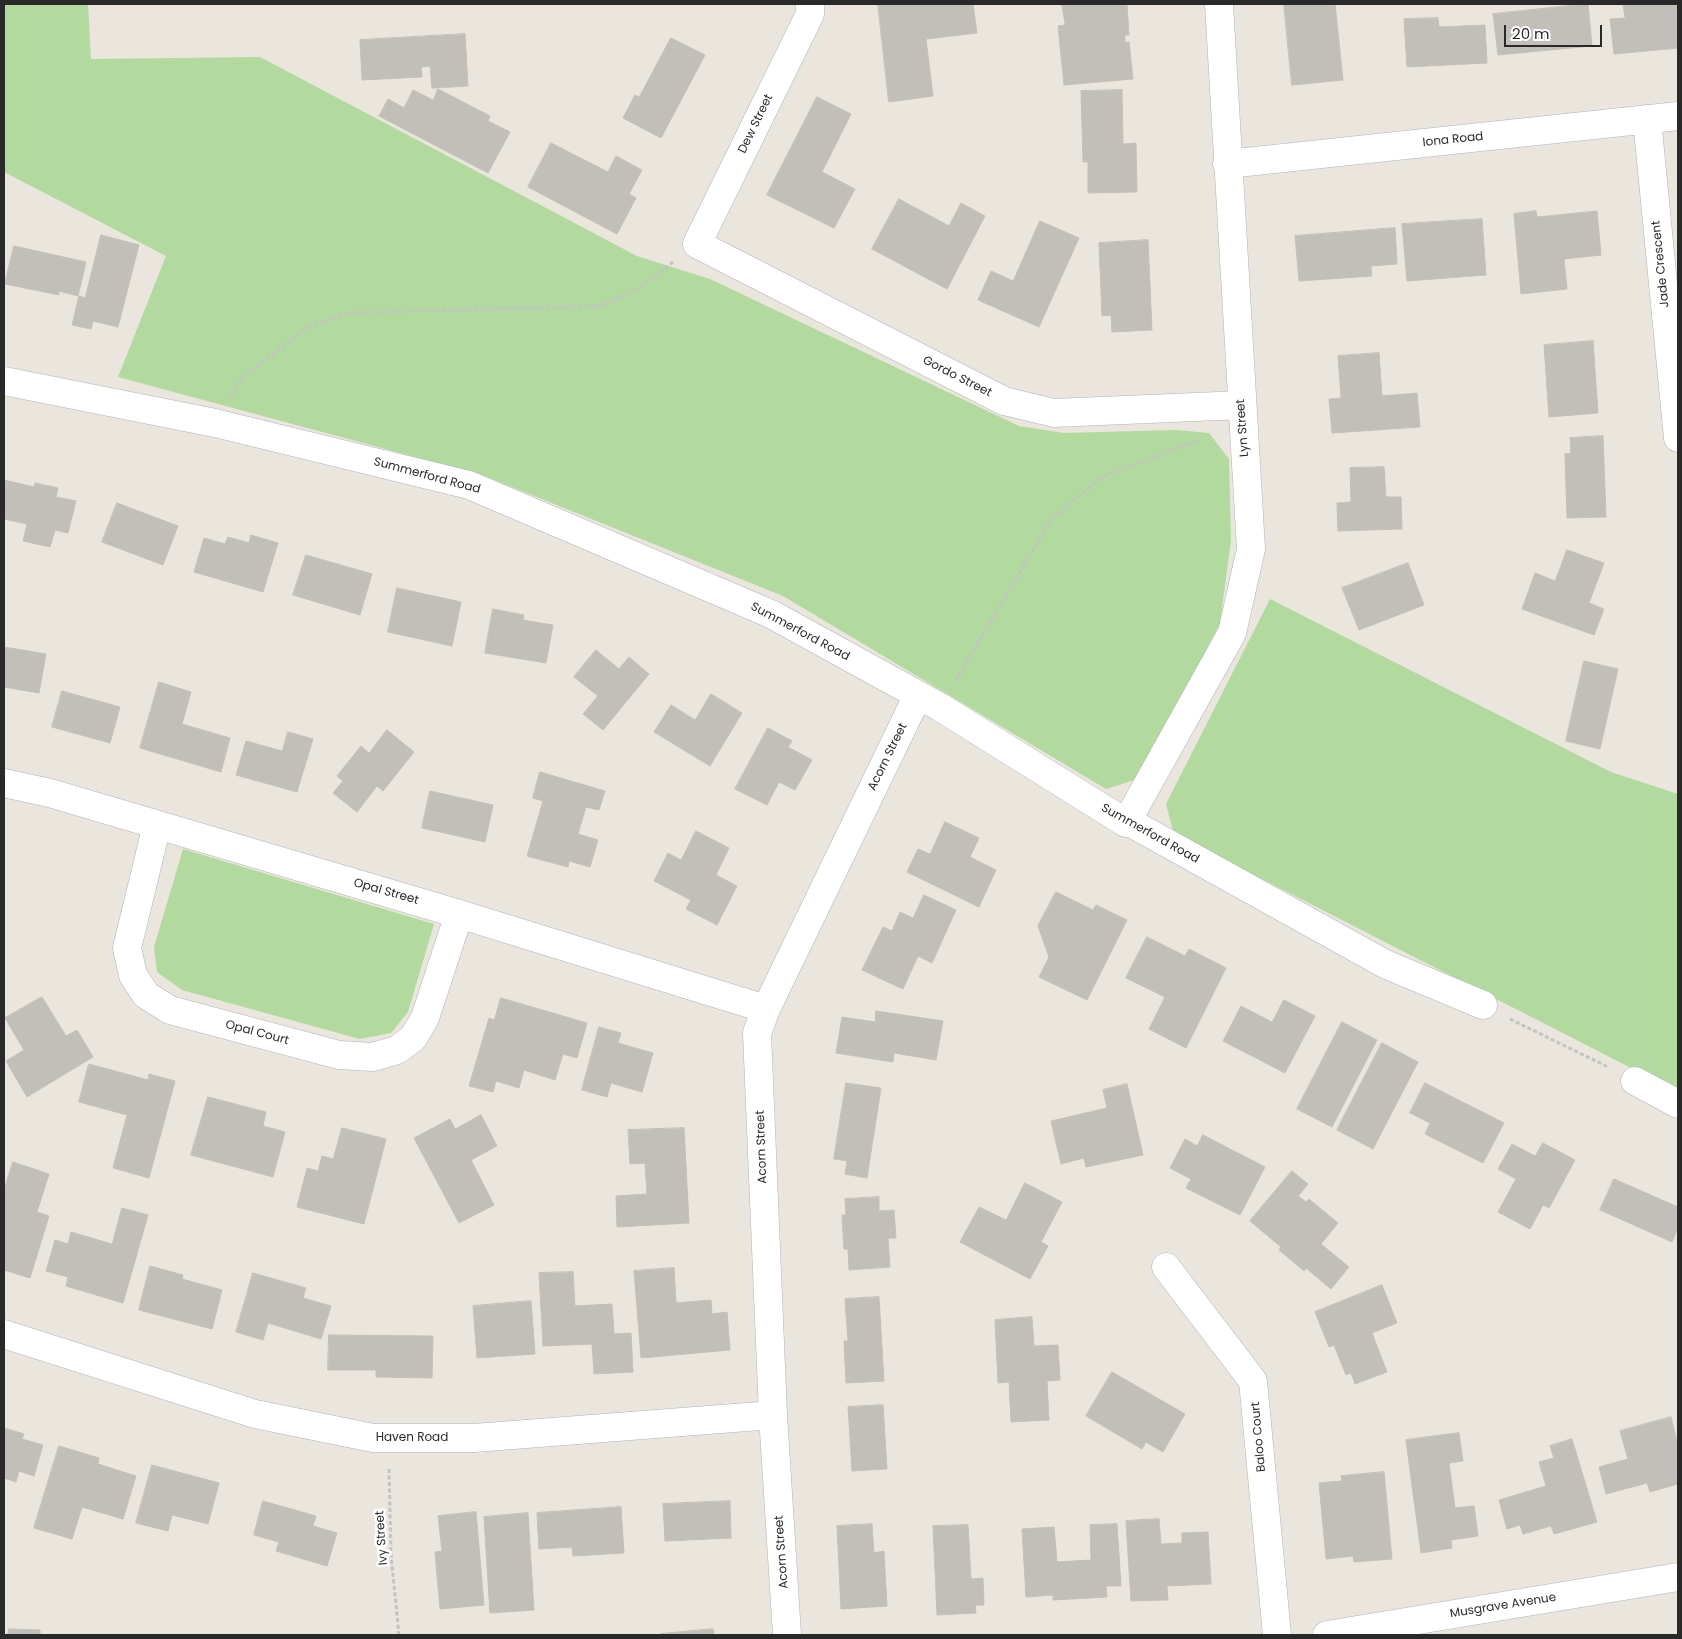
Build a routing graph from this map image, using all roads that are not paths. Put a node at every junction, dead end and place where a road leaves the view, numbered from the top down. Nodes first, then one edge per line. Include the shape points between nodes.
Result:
1 (810, 4) edge
2 (1219, 4) edge
3 (1678, 116) edge
4 (1647, 120) junction
5 (1227, 164) junction
6 (697, 244) joint
7 (4, 381) edge
8 (1242, 405) junction
9 (1678, 438) edge
10 (929, 701) junction
11 (4, 783) edge
12 (1126, 824) junction
13 (158, 825) junction
14 (459, 914) junction
15 (1483, 1005) road end
16 (766, 1009) junction
17 (1635, 1081) road end
18 (1678, 1104) edge
19 (1166, 1268) dead end
20 (4, 1334) edge
21 (773, 1415) junction
22 (1678, 1577) edge
23 (788, 1635) edge
24 (1277, 1635) edge
25 (1327, 1635) edge

1 - 6 street, Dew Street via 810,14
2 - 5 street, Lyn Street
3 - 4 street, Iona Road
4 - 5 street, Iona Road
4 - 9 street, Jade Crescent
5 - 8 street, Lyn Street
6 - 8 street, Gordo Street via 1004,401 1054,413
7 - 10 street, Summerford Road via 215,422 469,485 771,614
8 - 12 street, Lyn Street via 1251,549 1232,633
10 - 12 street, Summerford Road
10 - 16 street, Acorn Street
11 - 13 street, Opal Street
12 - 15 street, Summerford Road via 1385,964
13 - 14 street, Opal Street
13 - 14 street, Opal Court via 128,948 133,975 146,995 170,1010 339,1055 373,1057 397,1050 413,1038 425,1018
14 - 16 street, Opal Street
16 - 21 street, Acorn Street via 757,1034
17 - 18 street
19 - 24 street, Baloo Court via 1253,1381
20 - 21 street, Haven Road via 255,1414 373,1438 474,1438
21 - 23 street, Acorn Street
22 - 25 street, Musgrave Avenue

